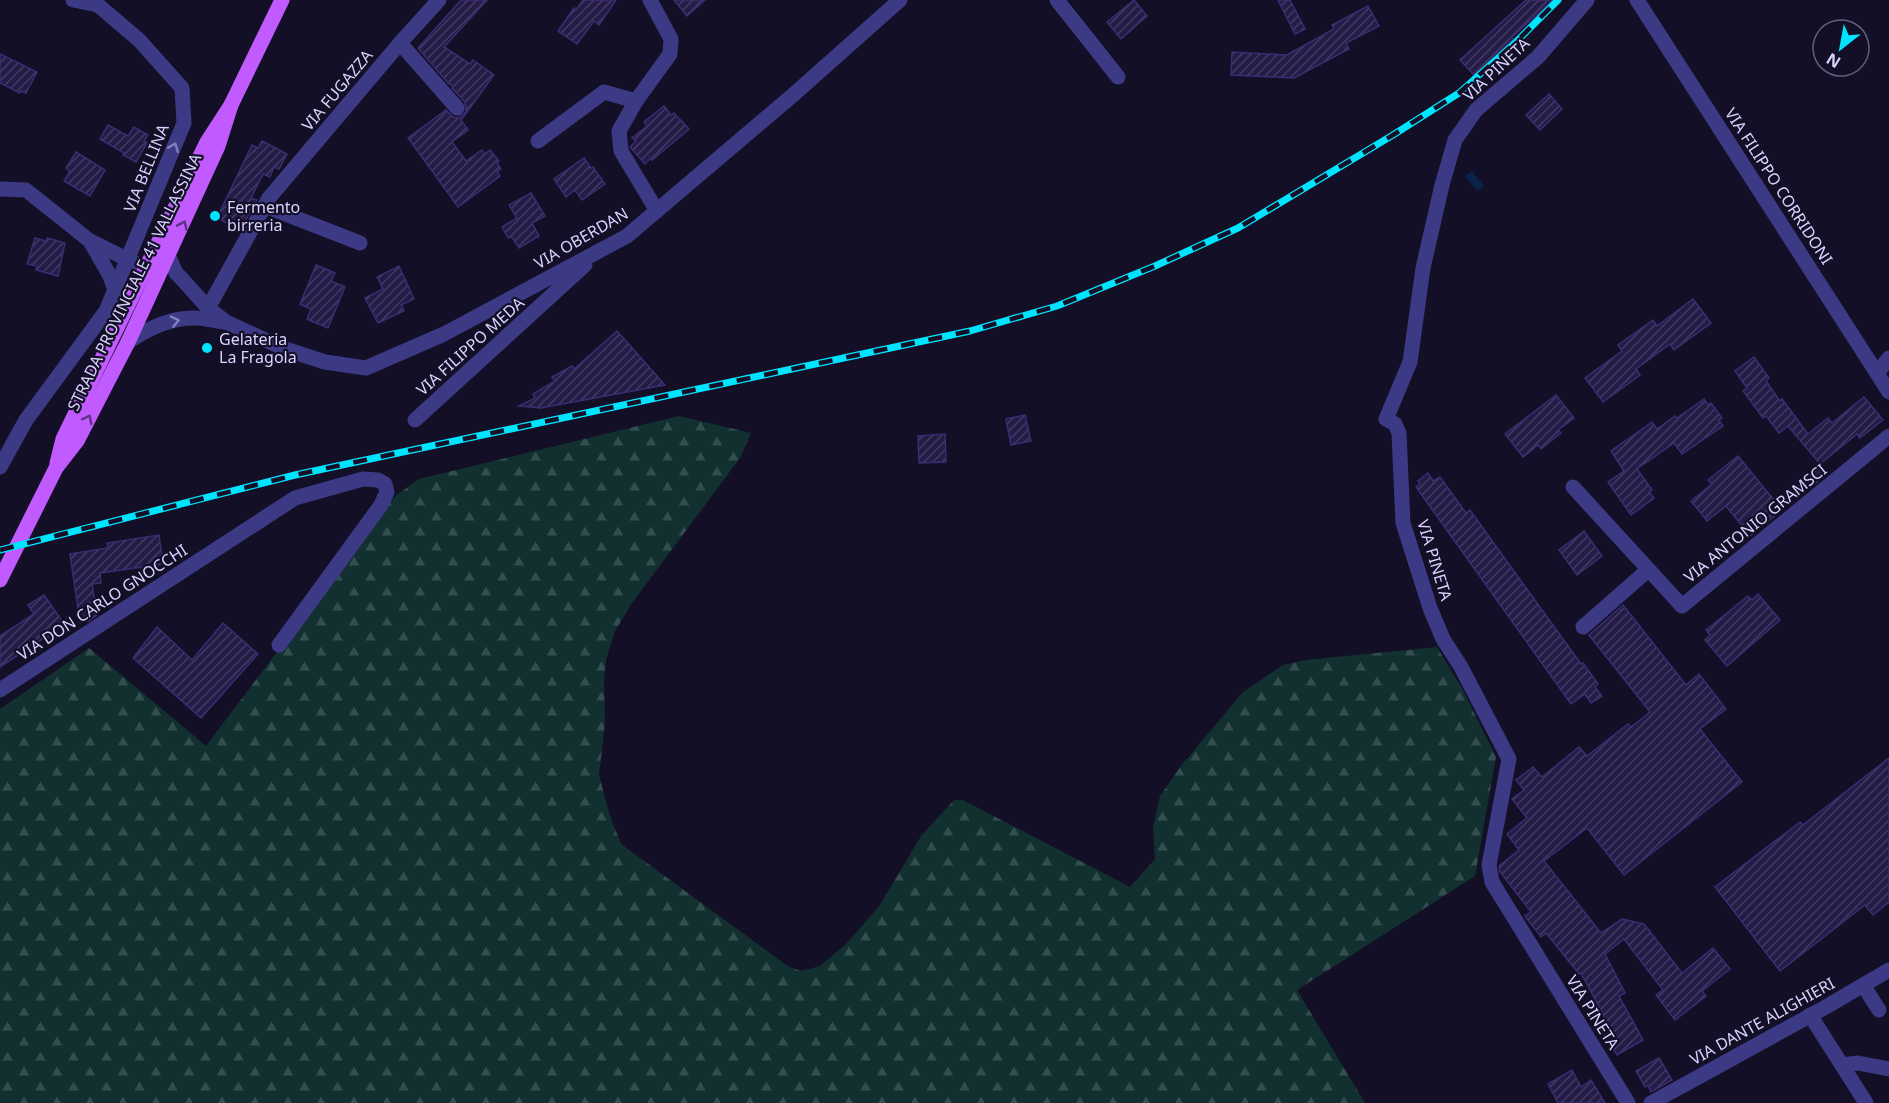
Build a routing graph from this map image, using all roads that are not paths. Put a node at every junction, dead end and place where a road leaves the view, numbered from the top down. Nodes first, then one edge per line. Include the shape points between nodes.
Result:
1 (73, 0) edge
2 (282, 0) edge
3 (439, 0) edge
4 (650, 0) edge
5 (900, 0) edge
6 (1057, 0) edge
7 (1587, 0) edge
8 (1637, 0) edge
9 (100, 2) edge
10 (400, 43) junction
11 (1118, 77) dead end
12 (636, 101) junction
13 (231, 105) junction
14 (457, 108) dead end
15 (538, 141) dead end
16 (0, 189) edge
17 (265, 206) junction
18 (657, 211) junction
19 (90, 241) junction
20 (360, 243) dead end
21 (602, 249) junction
22 (169, 257) junction
23 (128, 260) junction
24 (145, 268) junction
25 (116, 290) junction
26 (130, 299) junction
27 (208, 308) junction
28 (225, 322) junction
29 (128, 342) junction
30 (1889, 358) edge
31 (1877, 373) junction
32 (1889, 392) edge
33 (415, 420) dead end
34 (1889, 436) edge
35 (0, 467) edge
36 (56, 468) junction
37 (1573, 487) dead end
38 (1648, 570) junction
39 (1, 579) edge
40 (1583, 627) dead end
41 (279, 645) dead end
42 (0, 690) edge
43 (1889, 970) edge
44 (1863, 985) junction
45 (1879, 1010) dead end
46 (1810, 1016) junction
47 (1842, 1065) junction
48 (1889, 1069) edge
49 (1628, 1103) edge
50 (1651, 1103) edge
51 (1866, 1103) edge

1 - 9 street, VIA BELLINA
2 - 13 main road, STRADA PROVINCIALE 41 VALLASSINA
3 - 10 street, VIA FUGAZZA
4 - 12 street via 671,39 670,54
5 - 18 street, VIA OBERDAN
6 - 11 street
7 - 49 street, VIA PINETA via 1538,57 1476,110 1455,140 1424,268 1410,362 1386,419 1395,424 1399,433 1403,523 1430,608 1509,759 1489,865 1492,882
8 - 31 street, VIA FILIPPO CORRIDONI
23 -> 9 street, VIA BELLINA via 184,123 182,88
10 - 14 street
10 - 17 street, VIA FUGAZZA
12 - 15 street via 604,92
12 - 18 street via 619,131 621,151
22 -> 13 main road, STRADA PROVINCIALE 41 VALLASSINA via 218,146
13 - 24 main road, STRADA PROVINCIALE 41 VALLASSINA via 207,142
16 - 19 street via 27,190
17 - 20 street
17 - 27 street, VIA FUGAZZA
18 - 21 street, VIA OBERDAN via 627,236
19 - 23 street
19 - 25 street
21 - 28 street, VIA OBERDAN via 444,334 366,368 325,362 285,349
21 - 33 street, VIA FILIPPO MEDA
22 - 27 street, VIA OBERDAN via 176,273
22 - 29 main road, STRADA PROVINCIALE 41 VALLASSINA
23 - 24 street
23 - 25 street, VIA BELLINA
24 - 26 main road, STRADA PROVINCIALE 41 VALLASSINA
25 - 26 street
25 - 35 street, VIA BELLINA via 106,311 26,420
26 - 36 main road, STRADA PROVINCIALE 41 VALLASSINA via 63,439
27 - 28 street, VIA OBERDAN
29 -> 28 street, VIA OBERDAN via 173,321 194,318
36 -> 29 main road, STRADA PROVINCIALE 41 VALLASSINA via 77,441
30 - 31 street
31 - 32 street, VIA FILIPPO CORRIDONI
34 - 38 street, VIA ANTONIO GRAMSCI via 1682,606
36 - 39 main road, STRADA PROVINCIALE 41 VALLASSINA
37 - 38 street, VIA ANTONIO GRAMSCI
38 - 40 street
41 - 42 street, VIA DON CARLO GNOCCHI via 381,506 387,492 385,484 363,479 294,498
43 - 44 street, VIA DANTE ALIGHIERI
44 - 45 street
44 - 46 street, VIA DANTE ALIGHIERI
46 - 47 street
46 - 50 street, VIA DANTE ALIGHIERI
47 - 48 street via 1858,1063
47 - 51 street

